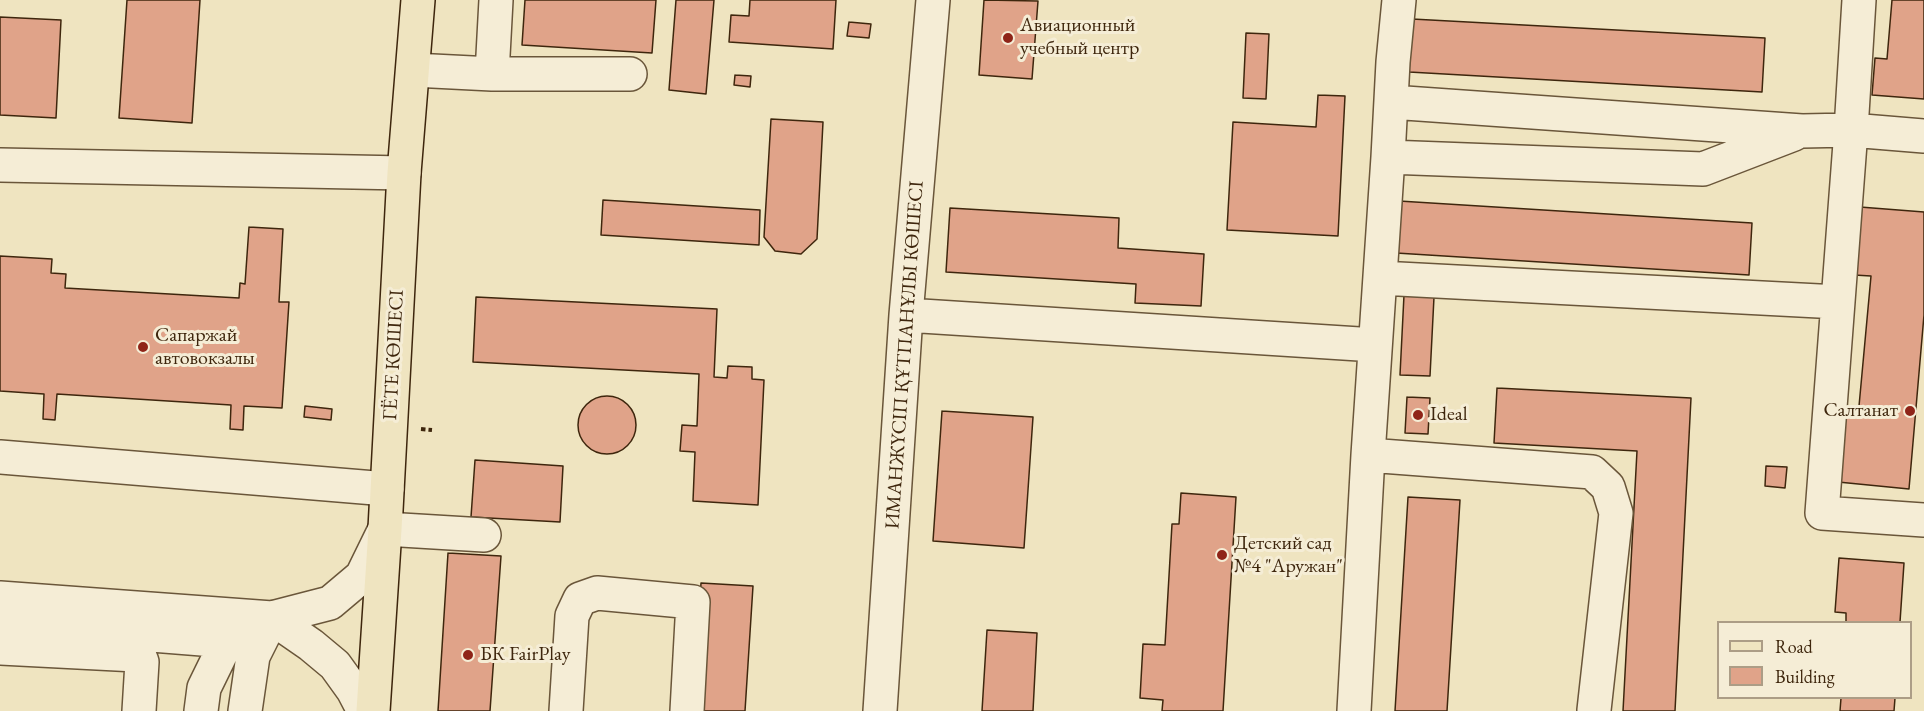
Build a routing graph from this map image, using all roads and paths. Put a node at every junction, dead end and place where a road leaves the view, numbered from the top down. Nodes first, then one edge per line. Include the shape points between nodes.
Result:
1 (418, 0) edge
2 (496, 0) edge
3 (933, 0) edge
4 (1399, 0) edge
5 (1858, 0) edge
6 (413, 70) junction
7 (492, 74) junction
8 (630, 74) dead end
9 (1391, 102) junction
10 (1851, 130) junction
11 (1802, 131) junction
12 (1924, 135) edge
13 (1388, 157) junction
14 (0, 165) edge
15 (404, 173) junction
16 (1380, 278) junction
17 (1838, 302) junction
18 (906, 315) junction
19 (1375, 345) junction
20 (1368, 455) junction
21 (0, 457) edge
22 (387, 489) junction
23 (1924, 520) edge
24 (385, 529) junction
25 (484, 536) dead end
26 (0, 598) edge
27 (272, 618) junction
28 (0, 623) edge
29 (227, 641) junction
30 (0, 648) edge
31 (1594, 710) edge
32 (139, 711) edge
33 (201, 711) edge
34 (245, 711) edge
35 (364, 711) edge
36 (373, 711) edge
37 (566, 711) edge
38 (687, 711) edge
39 (880, 711) edge
40 (1354, 711) edge

1 - 6 main road, ГЁТЕ КӨШЕСІ
2 - 7 street
3 - 18 street, ИМАНЖҮСІП ҚҰТПАНҰЛЫ КӨШЕСІ
4 - 9 street
5 - 10 street
6 - 7 street
6 - 15 main road, ГЁТЕ КӨШЕСІ
7 - 8 street
9 - 11 street
9 - 13 street
10 - 11 street
10 - 12 street
10 - 17 street
11 - 13 street via 1703,169
13 - 16 street
14 - 15 street
15 - 22 main road, ГЁТЕ КӨШЕСІ
16 - 17 street
16 - 19 street
17 - 23 street via 1822,513
18 - 19 street
18 - 39 street, ИМАНЖҮСІП ҚҰТПАНҰЛЫ КӨШЕСІ
19 - 20 street
20 - 31 street via 1592,472 1608,487 1616,513
20 - 40 street
21 - 22 street
22 - 24 main road, ГЁТЕ КӨШЕСІ
24 - 25 street
24 - 27 street via 362,576 330,603
24 - 36 main road, ГЁТЕ КӨШЕСІ
26 - 27 street
27 - 29 street
27 - 34 street via 253,656
27 - 35 street via 335,665
28 - 29 street
29 - 33 street via 204,688
30 - 32 street via 140,657
37 - 38 street via 572,616 580,599 597,593 693,602

